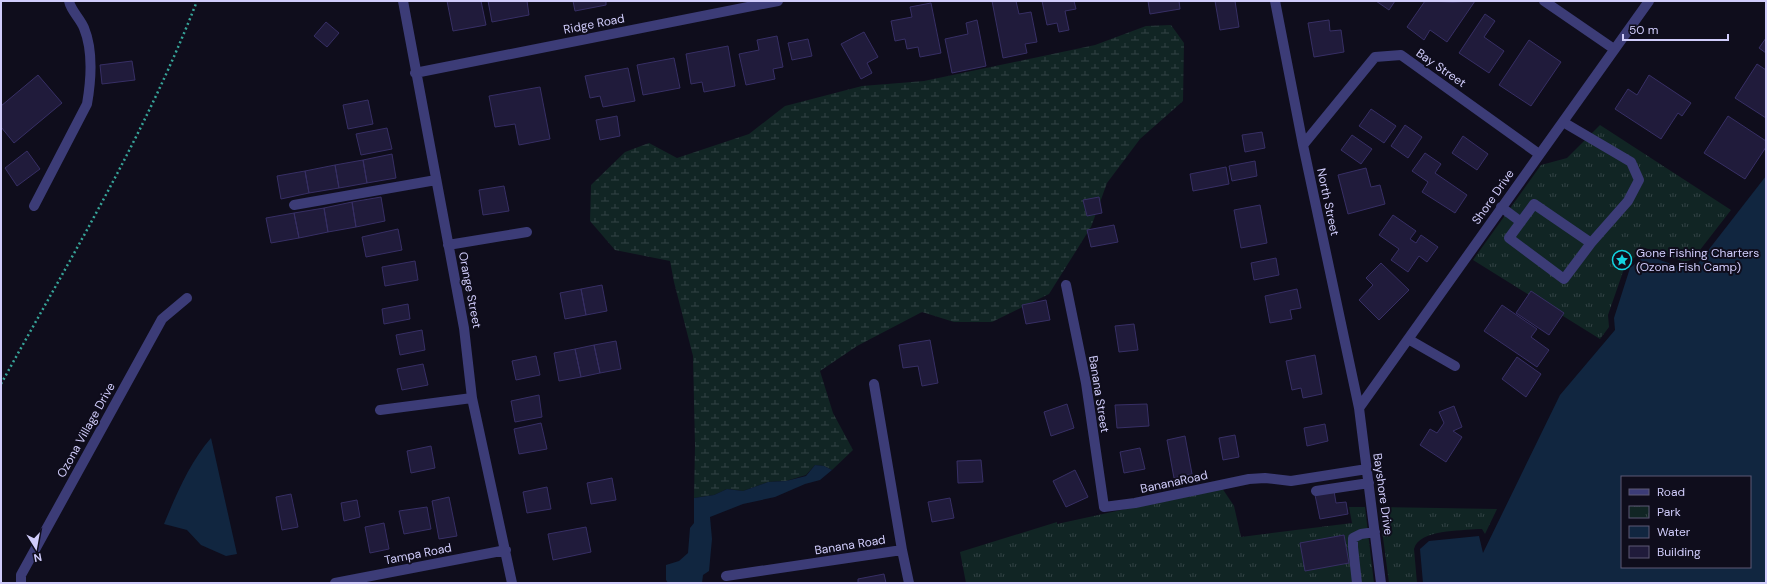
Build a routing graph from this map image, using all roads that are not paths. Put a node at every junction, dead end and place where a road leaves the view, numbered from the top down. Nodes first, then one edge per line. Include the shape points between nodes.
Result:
1 (69, 1) edge
2 (402, 1) edge
3 (778, 1) edge
4 (1275, 1) edge
5 (1544, 1) edge
6 (1649, 1) edge
7 (1614, 49) junction
8 (415, 72) junction
9 (1563, 122) junction
10 (1303, 144) junction
11 (1539, 154) junction
12 (436, 180) junction
13 (294, 205) dead end
14 (34, 206) dead end
15 (1501, 207) junction
16 (1521, 222) junction
17 (527, 232) dead end
18 (1591, 243) junction
19 (448, 245) junction
20 (1066, 285) dead end
21 (187, 298) dead end
22 (1408, 339) junction
23 (1455, 366) dead end
24 (874, 384) dead end
25 (472, 398) junction
26 (1359, 408) junction
27 (380, 410) dead end
28 (1367, 469) junction
29 (1369, 483) junction
30 (1316, 491) dead end
31 (1104, 507) joint
32 (1375, 532) junction
33 (506, 550) junction
34 (902, 550) junction
35 (726, 576) dead end
36 (21, 583) edge
37 (335, 583) edge
38 (512, 583) edge
39 (909, 583) edge
40 (1357, 583) edge
41 (1381, 583) edge

1 - 14 street via 84,28 91,69 87,104
2 - 8 street, Orange Street
3 - 8 street, Ridge Road
4 - 10 street, North Street
5 - 7 street
6 - 7 street, Shore Drive
7 - 9 street, Shore Drive
8 - 12 street, Orange Street
9 - 11 street, Shore Drive
9 - 18 street via 1630,162 1639,180 1628,201
10 - 11 street, Bay Street via 1375,57 1401,55
10 - 26 street, North Street
11 - 15 street, Shore Drive
12 - 13 street
12 - 19 street, Orange Street
15 - 16 street
15 - 22 street, Shore Drive
16 - 18 street via 1534,204
16 - 18 street via 1509,238 1564,279
17 - 19 street
19 - 25 street, Orange Street via 464,328
20 - 31 street, Banana Street via 1086,383
21 - 36 street, Ozona Village Drive via 162,318 21,575
22 - 23 street
22 - 26 street, Shore Drive
24 - 34 street
25 - 27 street
25 - 33 street, Orange Street
26 - 28 street, Bayshore Drive
28 - 29 street, Bayshore Drive
28 - 31 street, BananaRoad via 1291,481 1249,479
29 - 30 street
29 - 32 street, Bayshore Drive
32 - 40 street via 1353,538
32 - 41 street, Bayshore Drive
33 - 37 street, Tampa Road
33 - 38 street, Orange Street
34 - 35 street, Banana Road
34 - 39 street

